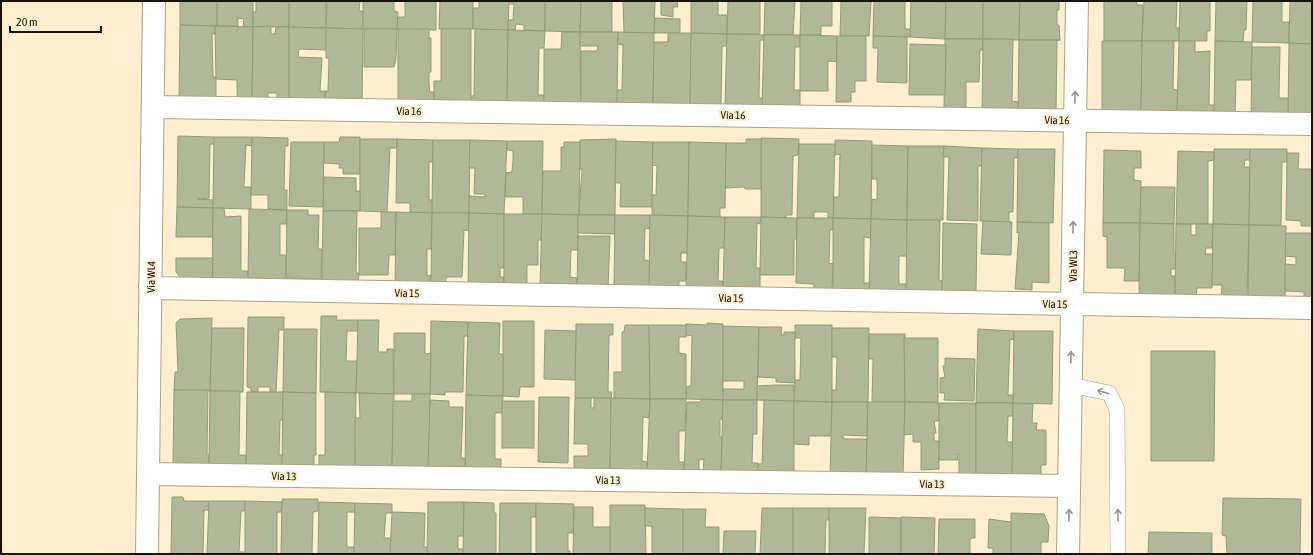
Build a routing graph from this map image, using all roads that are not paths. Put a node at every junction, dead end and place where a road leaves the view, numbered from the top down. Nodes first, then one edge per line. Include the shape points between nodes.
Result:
1 (154, 1) edge
2 (1076, 1) edge
3 (153, 107) junction
4 (1075, 120) junction
5 (1312, 124) edge
6 (150, 288) junction
7 (1072, 304) junction
8 (1312, 308) edge
9 (1071, 385) junction
10 (148, 474) junction
11 (1069, 486) junction
12 (147, 554) edge
13 (1068, 554) edge
14 (1118, 554) edge

1 - 3 street, Via WL4
4 -> 2 street, Via WL3
3 - 4 street, Via 16
3 - 6 street, Via WL4
4 - 5 street, Via 16
7 -> 4 street, Via WL3
6 - 7 street, Via 15
6 - 10 street, Via WL4
7 - 8 street, Via 15
9 -> 7 street, Via WL3
9 - 11 street, Via WL3
14 -> 9 lane via 1117,409 1109,393
10 - 11 street, Via 13
10 - 12 street, Via WL4
13 -> 11 street, Via WL3

